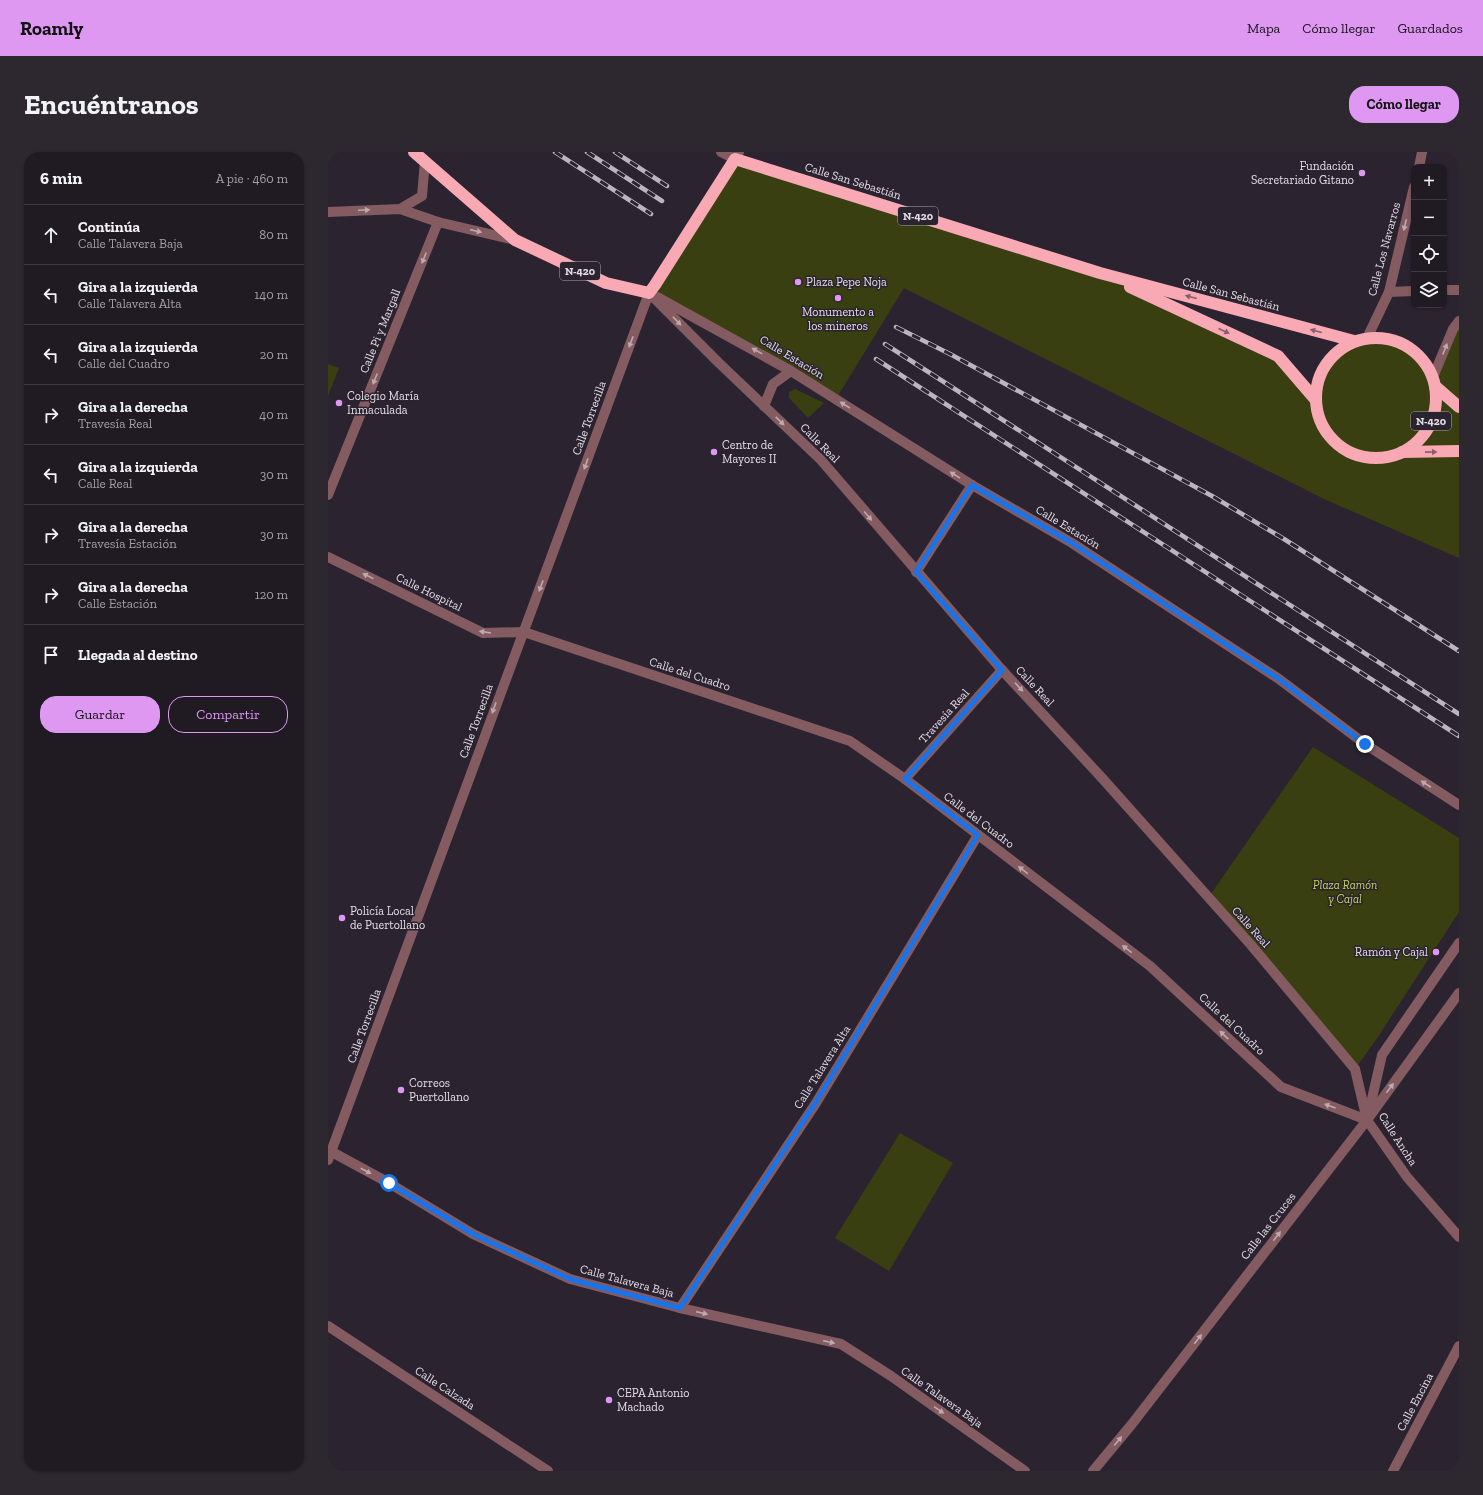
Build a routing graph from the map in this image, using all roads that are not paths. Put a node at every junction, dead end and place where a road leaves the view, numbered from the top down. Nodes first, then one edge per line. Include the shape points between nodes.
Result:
1 (414, 152) edge
2 (721, 152) edge
3 (1422, 152) edge
4 (737, 155) edge
5 (425, 161) junction
6 (1420, 164) edge
7 (1411, 200) edge
8 (400, 209) junction
9 (328, 212) edge
10 (438, 222) junction
11 (515, 240) junction
12 (1100, 273) junction
13 (652, 289) junction
14 (1447, 290) edge
15 (1459, 290) edge
16 (1411, 291) edge
17 (1389, 292) junction
18 (1459, 321) edge
19 (1367, 338) junction
20 (1354, 341) junction
21 (791, 370) junction
22 (1434, 382) junction
23 (1315, 398) junction
24 (764, 406) junction
25 (1459, 406) edge
26 (1459, 451) edge
27 (1402, 452) junction
28 (972, 485) junction
29 (328, 495) edge
30 (328, 557) edge
31 (916, 572) junction
32 (524, 632) junction
33 (1002, 670) junction
34 (905, 779) junction
35 (1459, 805) edge
36 (978, 835) junction
37 (1459, 943) edge
38 (1459, 993) edge
39 (1367, 1120) junction
40 (330, 1156) edge
41 (1459, 1237) edge
42 (680, 1308) junction
43 (328, 1326) edge
44 (1459, 1346) edge
45 (548, 1471) edge
46 (1024, 1471) edge
47 (1093, 1471) edge
48 (1393, 1471) edge

1 - 5 highway, N-420
2 - 4 street
3 - 6 street
4 - 12 highway, Calle San Sebastián / N-420
4 - 13 highway
5 - 8 street via 422,196
5 - 11 highway, N-420
7 -> 17 street, Calle Los Navarros
9 -> 8 street
8 - 10 street
10 -> 11 street
10 -> 29 street, Calle Pi y Margall
11 - 13 highway, N-420 via 606,283
20 -> 12 highway, Calle San Sebastián / N-420
12 -> 23 highway, Calle San Sebastián / N-420 via 1278,356
21 -> 13 street, Calle Estación
13 -> 24 street, Calle Real
13 -> 32 street, Calle Torrecilla
14 - 15 street
16 - 17 street
17 - 19 street, Calle Los Navarros
22 -> 18 street via 1453,329
19 - 20 highway, N-420
19 - 22 highway, N-420 via 1388,338 1407,346 1422,359
20 - 23 highway, N-420 via 1334,354 1320,375
21 - 24 street via 773,384
28 -> 21 street, Calle Estación
22 - 25 highway, N-420
22 - 27 highway, N-420 via 1436,406 1430,425 1418,441
23 - 27 highway, N-420 via 1318,416 1325,432 1337,444 1352,453 1368,458 1385,458
24 -> 31 street, Calle Real via 821,460
27 -> 26 highway, N-420
28 - 31 street
35 -> 28 street, Calle Estación via 1365,744 1279,679 1098,560
32 -> 30 street, Calle Hospital via 483,633
31 - 33 street, Calle Real
32 - 34 street, Calle del Cuadro via 850,741
32 -> 40 street, Calle Torrecilla
33 - 34 street, Travesía Real
33 -> 39 street, Calle Real via 1251,945 1355,1069
34 - 36 street, Calle del Cuadro
39 -> 36 street, Calle del Cuadro via 1281,1087 1150,966
36 - 42 street, Calle Talavera Alta via 816,1102
37 - 39 street, Calle Ancha via 1382,1055
39 -> 38 street, Calle las Cruces
39 - 41 street, Calle Ancha via 1408,1177
47 -> 39 street, Calle las Cruces
40 -> 42 street, Calle Talavera Baja via 389,1183 473,1234 570,1279
42 -> 46 street, Calle Talavera Baja via 841,1344 891,1376
43 - 45 street, Calle Calzada
44 - 48 street, Calle Encina

